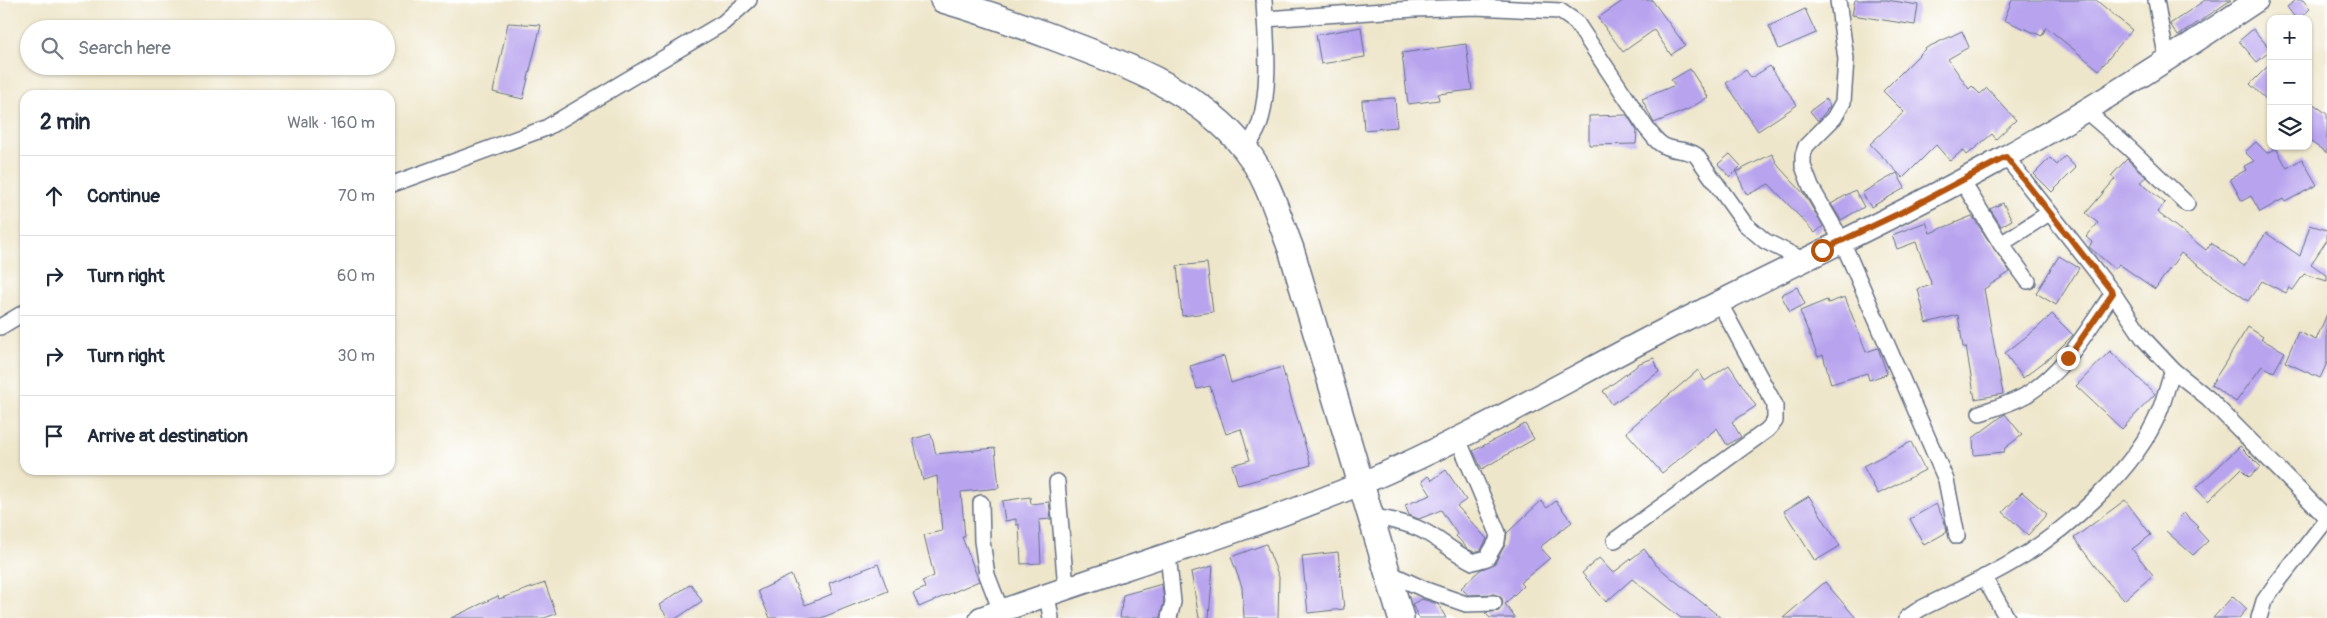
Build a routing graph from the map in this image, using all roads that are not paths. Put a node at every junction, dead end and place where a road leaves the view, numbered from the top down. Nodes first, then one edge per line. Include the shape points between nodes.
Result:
1 (749, 0) edge
2 (943, 0) edge
3 (1264, 0) edge
4 (1838, 0) edge
5 (2156, 0) edge
6 (2257, 0) edge
7 (1265, 19) junction
8 (2167, 61) junction
9 (2085, 110) junction
10 (1246, 150) junction
11 (2006, 157) junction
12 (1962, 181) junction
13 (395, 183) edge
14 (2187, 204) dead end
15 (2049, 213) junction
16 (1842, 240) junction
17 (2001, 244) junction
18 (1803, 260) junction
19 (2028, 281) dead end
20 (2113, 293) junction
21 (1719, 302) junction
22 (20, 315) edge
23 (0, 327) edge
24 (2173, 370) junction
25 (1980, 413) dead end
26 (1458, 439) junction
27 (1057, 482) dead end
28 (1362, 483) junction
29 (981, 503) dead end
30 (1370, 516) junction
31 (2327, 518) edge
32 (1957, 536) dead end
33 (1615, 540) dead end
34 (1168, 554) junction
35 (1387, 572) junction
36 (1984, 577) junction
37 (1057, 592) junction
38 (1494, 603) dead end
39 (991, 614) edge
40 (1051, 618) edge
41 (1169, 618) edge
42 (1401, 618) edge
43 (1907, 618) edge
44 (2008, 618) edge
45 (2259, 618) edge

1 - 13 street via 723,23 546,128
2 - 10 main road via 1088,50 1179,92 1220,121
3 - 7 street
4 - 16 street via 1846,58 1843,102 1839,112 1806,146 1803,166
5 - 8 street
6 - 8 main road
7 - 10 street via 1264,103 1259,125
7 - 18 street via 1476,7 1560,12 1576,22 1646,128 1661,144 1696,155 1750,229 1765,241
8 - 9 main road
9 - 11 main road
9 - 14 street
10 - 28 main road via 1271,197 1291,250
11 - 12 main road
11 - 15 street
12 - 16 main road
12 - 17 street
15 - 17 street
15 - 20 street
16 - 18 main road
16 - 32 street via 1946,480
17 - 19 street
18 - 21 main road
20 - 24 street via 2144,339
20 - 25 street via 2068,358 2044,382 2025,396
21 - 26 main road
21 - 33 street via 1775,404 1775,421
22 - 23 street
24 - 31 street via 2208,398
24 - 36 street via 2159,412 2138,449 2115,478 2091,504 2040,544 2011,564
26 - 28 main road
26 - 30 street via 1498,533 1487,558 1473,562 1458,556 1426,532
27 - 37 street
28 - 30 main road
28 - 34 main road
29 - 39 street
30 - 35 main road
31 - 45 street via 2264,601
34 - 37 main road
34 - 41 street via 1173,602
35 - 38 street via 1466,604
35 - 42 main road
36 - 43 street
36 - 44 street
37 - 39 main road
37 - 40 street

